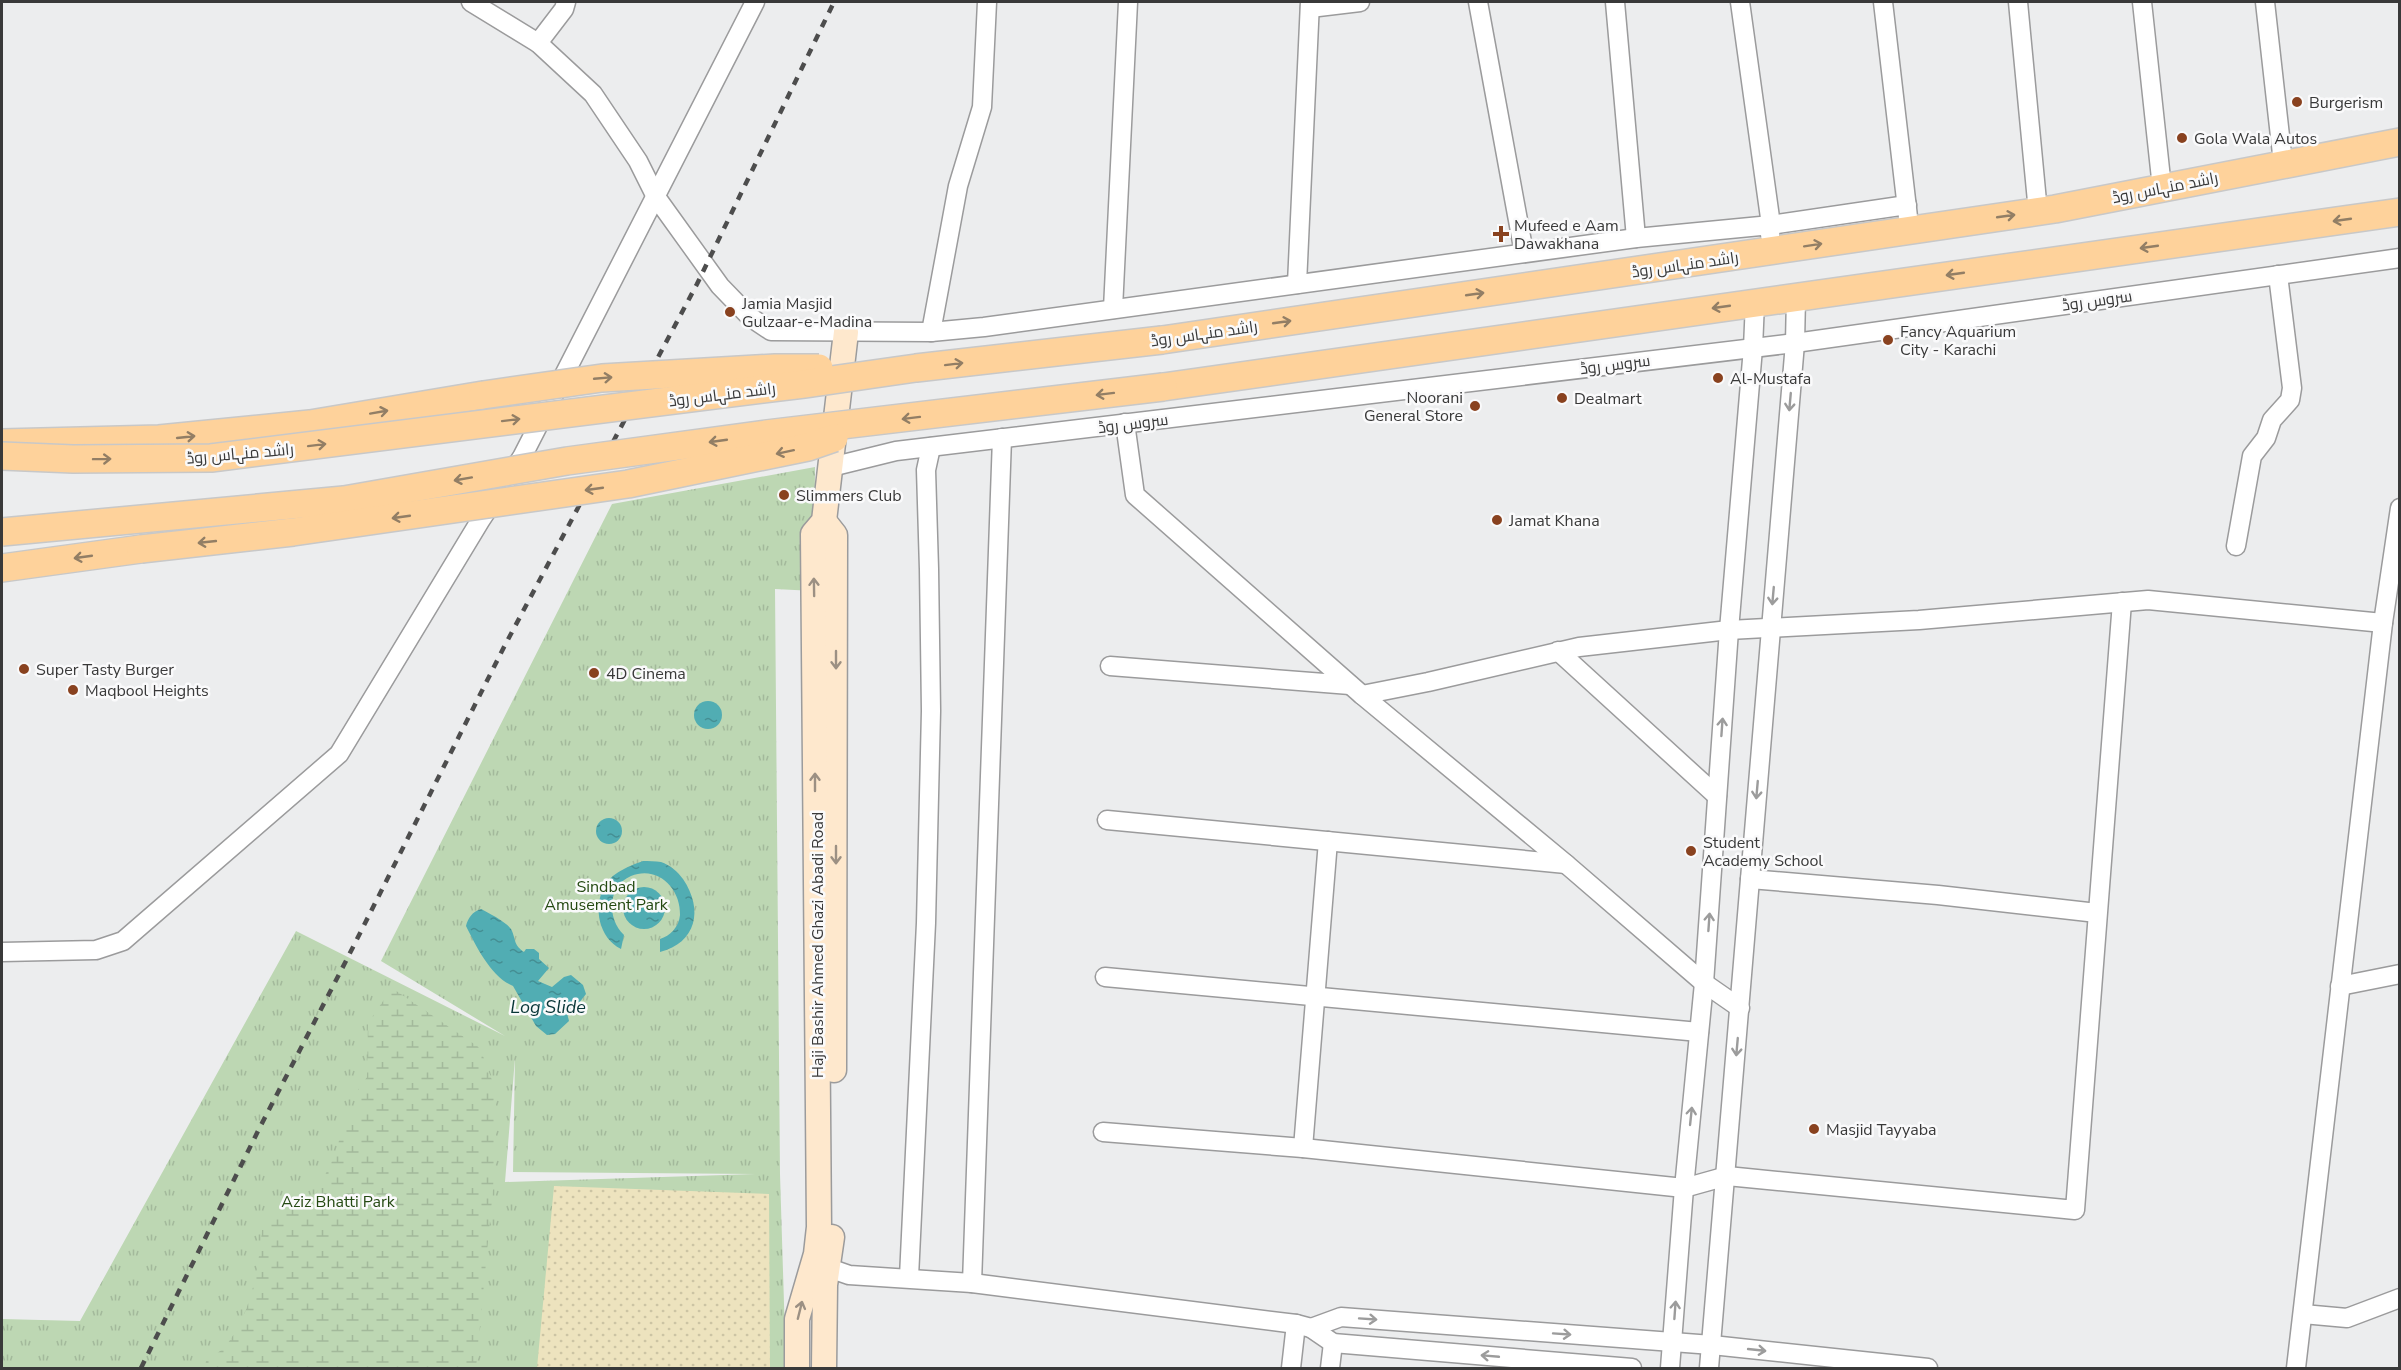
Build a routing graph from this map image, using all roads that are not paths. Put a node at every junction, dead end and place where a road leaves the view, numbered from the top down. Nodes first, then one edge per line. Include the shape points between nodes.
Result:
1 (471, 2) edge
2 (566, 2) edge
3 (755, 2) edge
4 (987, 2) edge
5 (1128, 2) edge
6 (1360, 2) edge
7 (1478, 2) edge
8 (1615, 2) edge
9 (1740, 2) edge
10 (1883, 2) edge
11 (2018, 2) edge
12 (2142, 2) edge
13 (2265, 2) edge
14 (1310, 5) edge
15 (538, 43) junction
16 (2400, 142) edge
17 (2283, 163) junction
18 (2162, 188) junction
19 (656, 197) junction
20 (2038, 212) junction
21 (2400, 212) edge
22 (1908, 217) junction
23 (1771, 225) junction
24 (1636, 238) junction
25 (1768, 252) junction
26 (1524, 253) junction
27 (2400, 258) edge
28 (2278, 275) junction
29 (1297, 284) junction
30 (1796, 297) junction
31 (1755, 302) junction
32 (1113, 309) junction
33 (846, 332) junction
34 (930, 332) junction
35 (1795, 343) junction
36 (1753, 348) junction
37 (916, 368) junction
38 (881, 422) junction
39 (1125, 423) junction
40 (1002, 438) junction
41 (2, 443) edge
42 (931, 447) junction
43 (2, 456) edge
44 (831, 468) junction
45 (2400, 508) edge
46 (2, 532) edge
47 (2236, 546) dead end
48 (2, 568) edge
49 (2122, 602) junction
50 (2383, 623) junction
51 (1771, 627) junction
52 (1729, 630) junction
53 (1558, 651) junction
54 (1110, 666) dead end
55 (1356, 690) junction
56 (1717, 796) junction
57 (1107, 820) dead end
58 (1328, 841) junction
59 (1566, 864) junction
60 (1750, 879) junction
61 (2097, 913) junction
62 (2, 952) edge
63 (2400, 974) edge
64 (1105, 977) dead end
65 (1704, 983) junction
66 (2340, 986) junction
67 (1315, 998) junction
68 (1740, 1008) junction
69 (1700, 1032) junction
70 (1103, 1132) dead end
71 (1303, 1148) junction
72 (1726, 1176) junction
73 (1684, 1188) junction
74 (821, 1268) junction
75 (909, 1277) junction
76 (972, 1283) junction
77 (2400, 1298) edge
78 (2303, 1314) junction
79 (1304, 1326) junction
80 (1672, 1342) junction
81 (1333, 1343) junction
82 (1712, 1345) junction
83 (797, 1368) edge
84 (824, 1368) edge
85 (1291, 1368) edge
86 (1330, 1368) edge
87 (1632, 1368) edge
88 (1670, 1368) edge
89 (1709, 1368) edge
90 (1916, 1368) edge
91 (2296, 1368) edge

1 - 15 street
2 - 15 street
3 - 19 street
4 - 34 street via 982,107 958,186
5 - 32 street
6 - 14 street
7 - 26 street
8 - 24 street
9 - 23 street
10 - 22 street
11 - 20 street
12 - 18 street
13 - 17 street
14 - 29 street
15 - 19 street via 593,94 638,161
16 - 17 main road, راشد منہاس روڈ
17 - 18 main road, راشد منہاس روڈ
18 - 20 main road, راشد منہاس روڈ
19 - 33 street via 720,286 760,325 771,331
19 - 62 street via 522,457 339,754 123,941 96,950
22 -> 20 main road, راشد منہاس روڈ
21 -> 30 main road
22 - 23 street
25 -> 22 main road, راشد منہاس روڈ
23 - 24 street
23 - 25 street
24 - 26 street
37 -> 25 main road, راشد منہاس روڈ, bridge via 1162,340
26 - 29 street
27 - 28 street, سروس روڈ
28 - 35 street, سروس روڈ
28 - 47 street via 2292,388 2290,400 2272,420 2266,438 2252,456
29 - 32 street
30 - 31 main road
30 - 35 street
31 - 36 street
31 -> 38 main road, bridge via 1163,387
32 - 34 street
33 - 34 street
33 - 44 street, Haji Bashir Ahmed Ghazi Abadi Road
35 - 36 street, سروس روڈ
35 -> 51 street
36 - 39 street, سروس روڈ
36 - 52 street
41 -> 37 main road, bridge via 159,439 310,424 614,377 775,368
43 -> 37 main road, راشد منہاس روڈ, bridge via 211,458
38 -> 46 main road, bridge via 567,461 345,500
38 -> 48 main road, bridge via 808,447 628,484 293,532
39 - 40 street, سروس روڈ
39 - 55 street via 1135,495
40 - 42 street, سروس روڈ
40 - 76 street
42 - 44 street, سروس روڈ via 896,451
42 - 75 street via 926,471 931,711 926,923
44 - 74 street, Haji Bashir Ahmed Ghazi Abadi Road via 824,522 835,535 832,1237
45 - 50 street
49 - 50 street via 2148,600
49 - 51 street via 1919,620
49 - 61 street
50 - 66 street
51 - 52 street
51 -> 60 street
52 - 53 street
56 -> 52 street
53 - 55 street via 1428,682
53 - 56 street
54 - 55 street
55 - 59 street
65 -> 56 street
57 - 58 street
58 - 59 street
58 - 67 street
59 - 65 street
60 - 61 street
60 - 68 street
61 - 72 street via 2075,1210
63 - 66 street
64 - 67 street
65 - 68 street
65 - 69 street
66 - 78 street
67 - 69 street
67 - 71 street
68 -> 72 street
73 -> 69 street
70 - 71 street
71 - 73 street
72 - 73 street
72 - 82 street
80 -> 73 street
74 - 75 street via 849,1275
83 -> 74 street, Haji Bashir Ahmed Ghazi Abadi Road via 797,1319
74 - 84 street, Haji Bashir Ahmed Ghazi Abadi Road via 825,1285
75 - 76 street
76 - 79 street
77 - 78 street via 2347,1318
78 - 91 street
79 -> 80 street via 1341,1317
79 - 81 street
79 - 85 street
80 - 82 street
80 - 88 street
81 - 86 street
87 -> 81 street
82 - 89 street
82 -> 90 street

